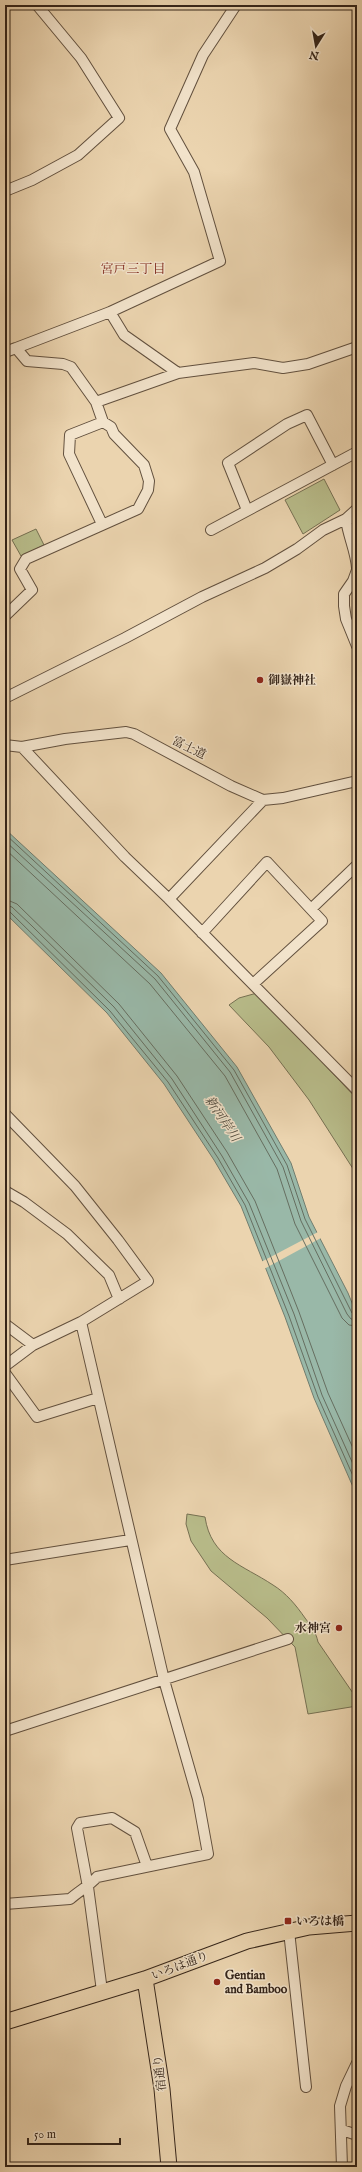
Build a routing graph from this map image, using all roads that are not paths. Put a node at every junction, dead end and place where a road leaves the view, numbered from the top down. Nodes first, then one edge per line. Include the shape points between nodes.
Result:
1 (37, 5) edge
2 (236, 5) edge
3 (5, 192) edge
4 (110, 312) junction
5 (357, 347) edge
6 (16, 348) junction
7 (5, 352) edge
8 (178, 372) junction
9 (96, 402) junction
10 (103, 422) junction
11 (357, 452) edge
12 (333, 465) junction
13 (357, 509) edge
14 (247, 510) junction
15 (357, 518) edge
16 (346, 519) junction
17 (102, 524) junction
18 (211, 530) dead end
19 (357, 556) edge
20 (357, 569) edge
21 (5, 616) edge
22 (357, 646) edge
23 (5, 698) edge
24 (5, 745) edge
25 (22, 747) junction
26 (357, 781) edge
27 (263, 800) junction
28 (357, 865) edge
29 (169, 899) junction
30 (311, 909) junction
31 (202, 933) junction
32 (252, 984) junction
33 (357, 1090) edge
34 (5, 1114) edge
35 (5, 1191) edge
36 (119, 1299) junction
37 (81, 1322) junction
38 (5, 1324) edge
39 (34, 1345) junction
40 (5, 1366) edge
41 (5, 1373) edge
42 (98, 1398) junction
43 (130, 1540) junction
44 (5, 1560) edge
45 (288, 1639) dead end
46 (164, 1680) junction
47 (5, 1731) edge
48 (147, 1866) junction
49 (88, 1887) junction
50 (5, 1904) edge
51 (357, 1923) edge
52 (289, 1931) junction
53 (145, 1979) junction
54 (102, 1991) junction
55 (5, 2022) edge
56 (357, 2063) edge
57 (306, 2087) dead end
58 (342, 2130) junction
59 (357, 2135) edge
60 (169, 2167) edge
61 (342, 2167) edge

1 - 3 street via 81,58 119,118 78,155
2 - 4 street via 203,55 170,129 194,172 220,261
4 - 6 street
4 - 8 street via 124,335
5 - 8 street via 308,364 283,368 254,363
6 - 7 street
6 - 9 street via 27,361 71,367
8 - 9 street
9 - 10 street
10 - 17 street via 70,435 69,454
10 - 17 street via 111,427 114,434 144,465 149,481 148,490 138,509
11 - 12 street
12 - 14 street
12 - 14 street via 307,415 287,424 228,463
13 - 16 street
14 - 18 street
15 - 16 street
16 - 19 street via 348,534
16 - 23 street via 323,530 265,568 202,597
17 - 21 street via 26,560 20,569 32,590
19 - 20 street
20 - 22 street via 344,594 344,606 346,619
24 - 25 street, 富士道
25 - 27 street, 富士道 via 126,732
25 - 29 street via 125,857
26 - 27 street, 富士道 via 283,798
27 - 29 street
28 - 30 street
29 - 31 street
30 - 31 street via 267,862
30 - 32 street via 322,921
31 - 32 street
32 - 33 street
34 - 36 street via 75,1186 148,1281
35 - 36 street via 67,1234 109,1275
36 - 37 street
37 - 39 street
37 - 42 street
38 - 39 street
39 - 40 street
41 - 42 street via 36,1417
42 - 43 street
43 - 44 street
43 - 46 street
45 - 46 street
46 - 47 street
46 - 48 street via 198,1799 208,1854
48 - 49 street via 97,1877
48 - 49 street via 136,1832 112,1818 80,1823 77,1828
49 - 50 street via 70,1899
49 - 54 street
51 - 52 main road, いろは通り
52 - 53 main road, いろは通り via 247,1942
52 - 57 street
53 - 54 main road, いろは通り
53 - 60 main road, 宿通り via 160,2075
54 - 55 main road, いろは通り
56 - 58 street via 340,2106
58 - 59 street
58 - 61 street

